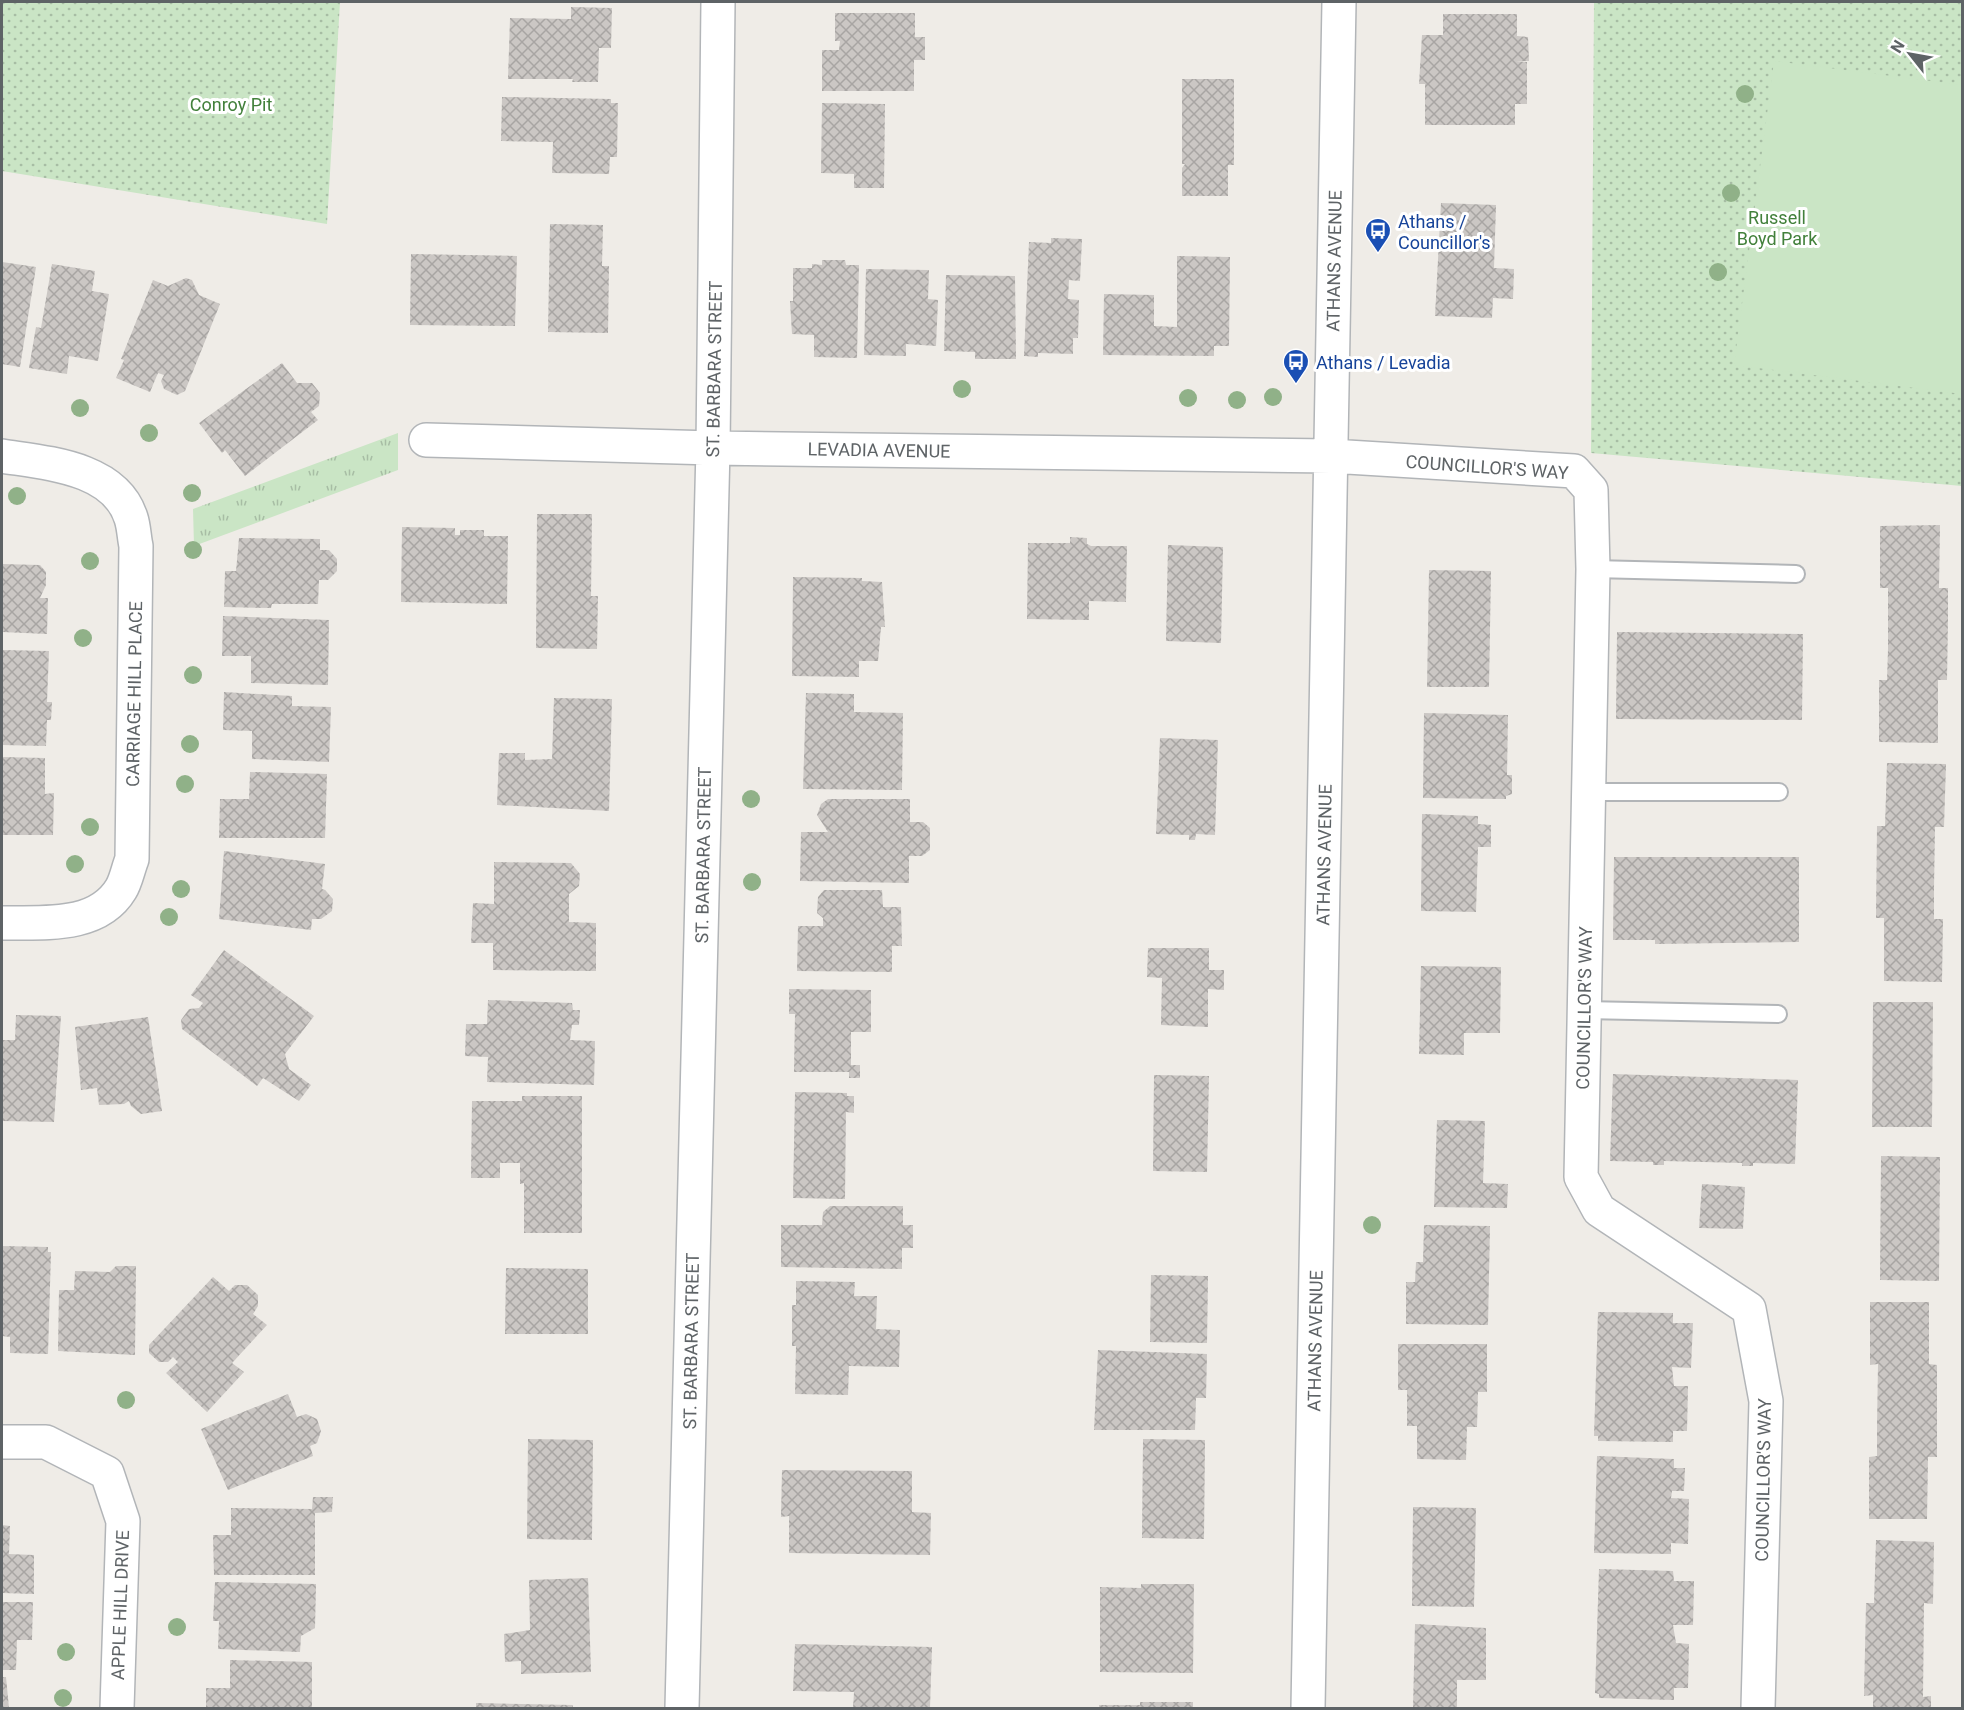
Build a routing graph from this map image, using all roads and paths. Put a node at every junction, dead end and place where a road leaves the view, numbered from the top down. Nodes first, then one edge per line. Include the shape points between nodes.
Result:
1 (718, 2) edge
2 (1338, 2) edge
3 (426, 440) dead end
4 (713, 448) junction
5 (2, 456) edge
6 (1331, 456) junction
7 (1593, 568) junction
8 (1796, 574) dead end
9 (1589, 792) junction
10 (1779, 792) dead end
11 (2, 923) edge
12 (1584, 1010) junction
13 (1778, 1014) dead end
14 (2, 1442) edge
15 (117, 1708) edge
16 (682, 1708) edge
17 (1308, 1708) edge
18 (1758, 1708) edge

1 - 4 street, ST. BARBARA STREET
2 - 6 street, ATHANS AVENUE
3 - 4 street, LEVADIA AVENUE
4 - 6 street, LEVADIA AVENUE
4 - 16 street, ST. BARBARA STREET
5 - 11 street, CARRIAGE HILL PLACE via 78,469 118,495 131,518 136,546 132,859 122,889 109,904 89,917
6 - 7 street, COUNCILLOR'S WAY via 1574,471 1591,490
6 - 17 street, ATHANS AVENUE
7 - 8 lane
7 - 9 street, COUNCILLOR'S WAY
9 - 10 lane
9 - 12 street, COUNCILLOR'S WAY
12 - 13 lane
12 - 18 street, COUNCILLOR'S WAY via 1581,1177 1599,1210 1749,1309 1766,1401
14 - 15 street, APPLE HILL DRIVE via 46,1442 107,1473 123,1521

